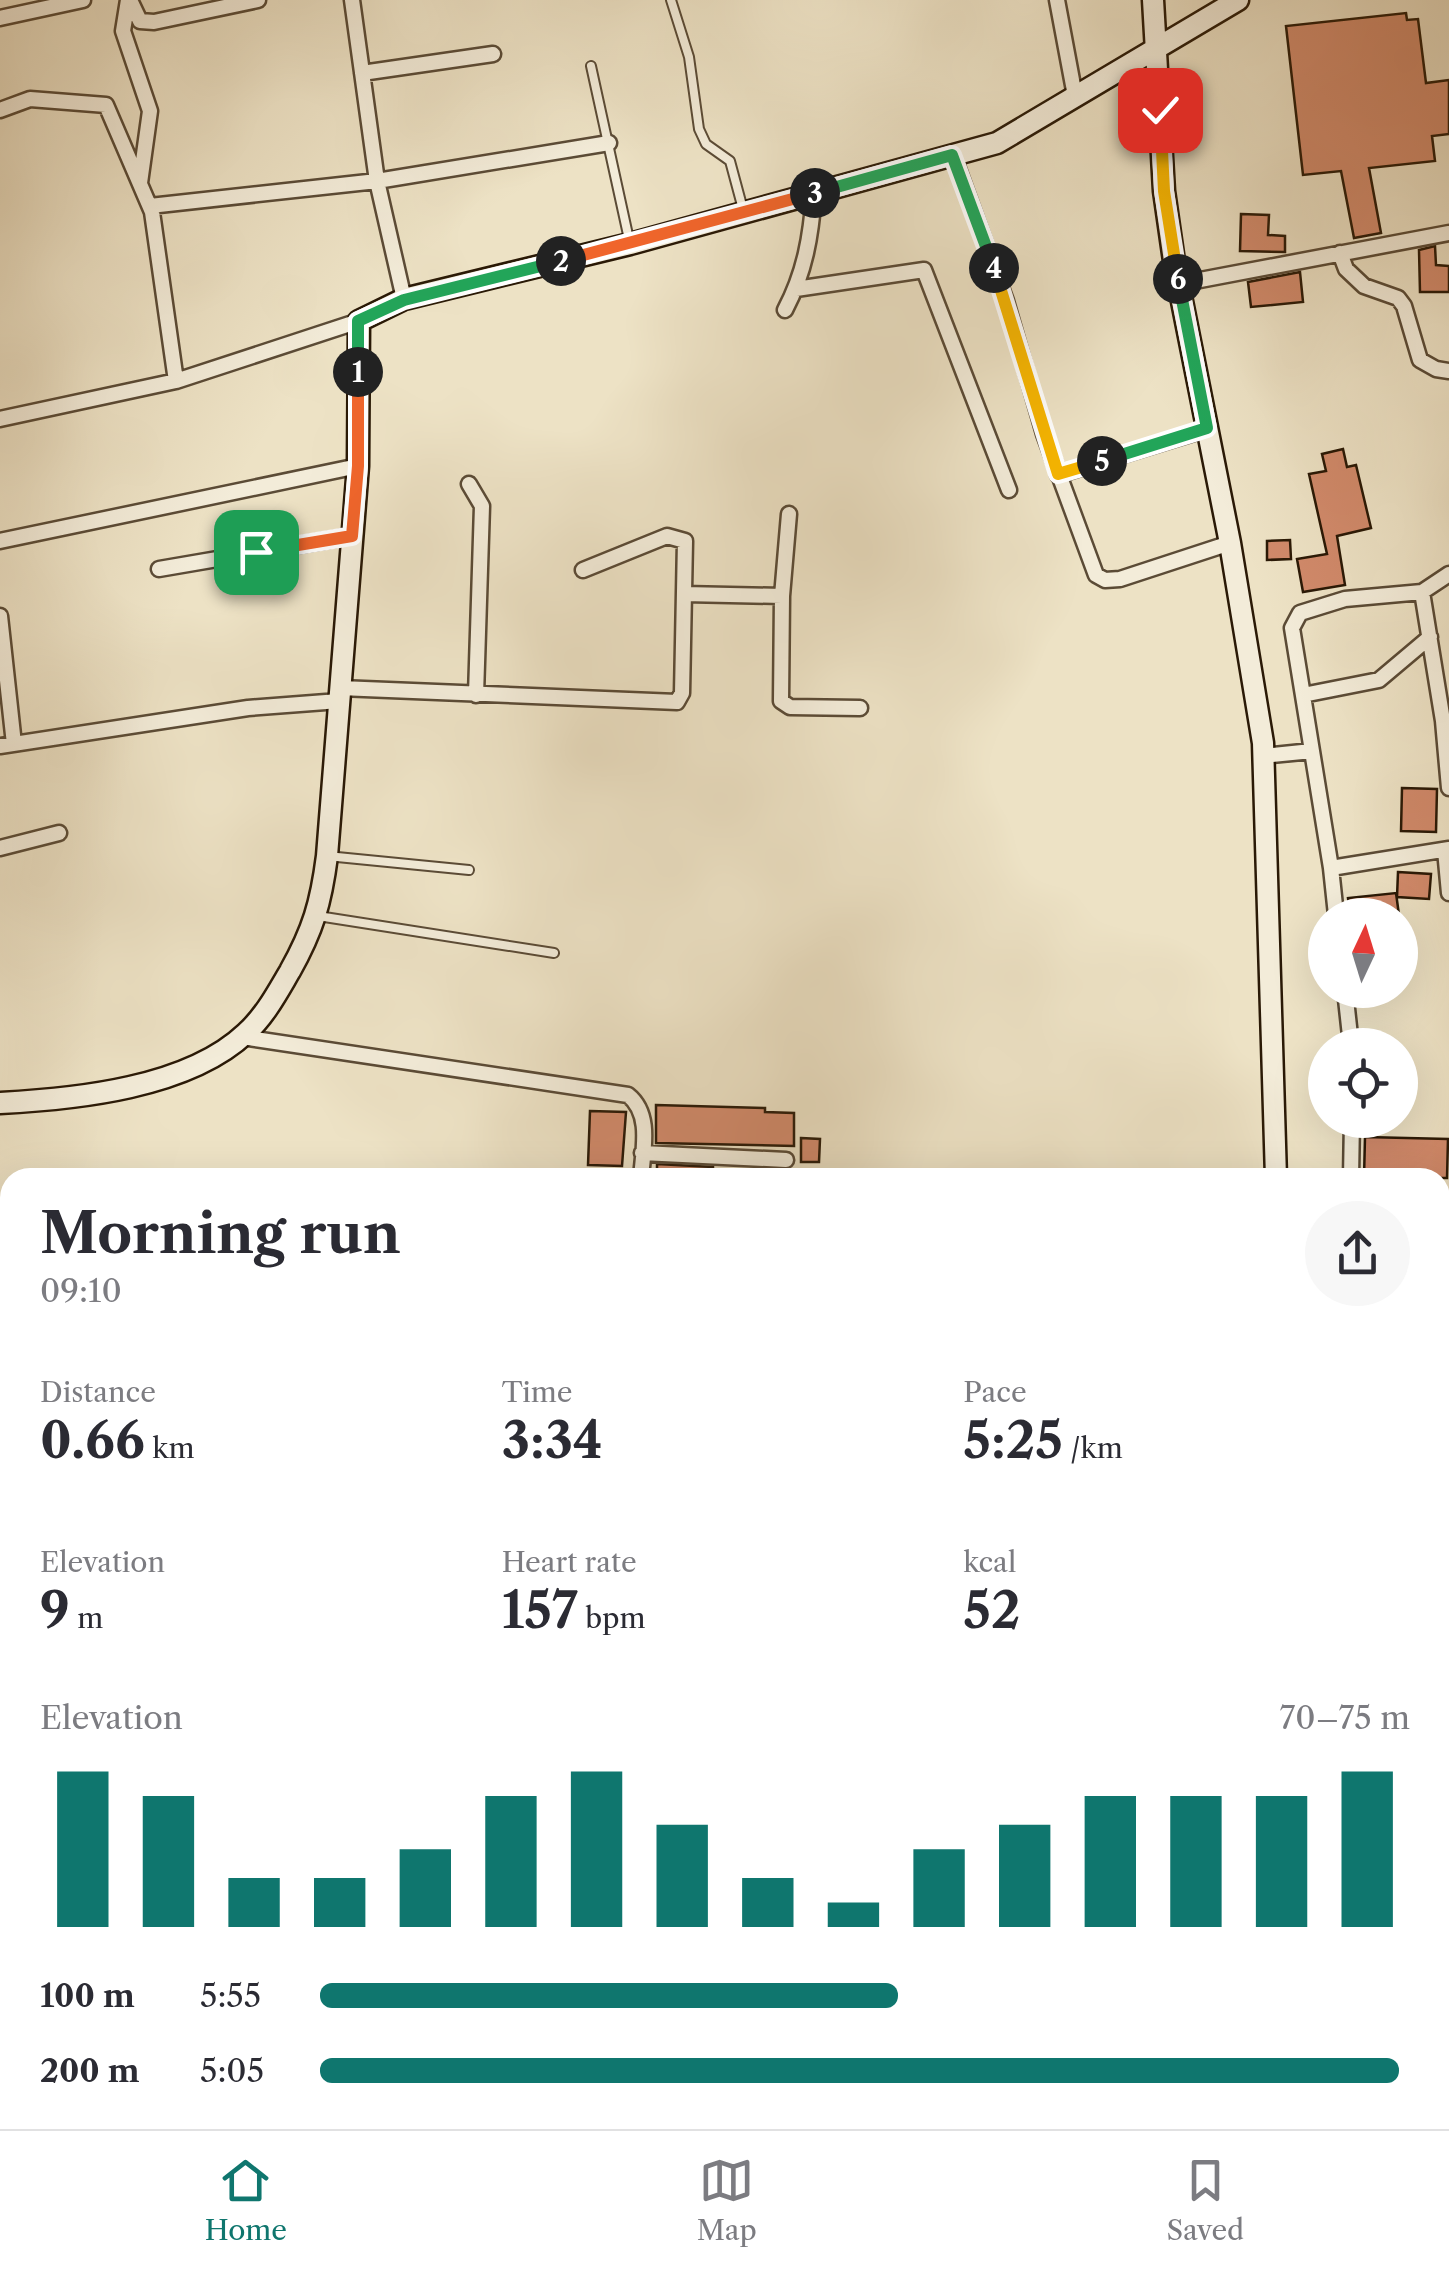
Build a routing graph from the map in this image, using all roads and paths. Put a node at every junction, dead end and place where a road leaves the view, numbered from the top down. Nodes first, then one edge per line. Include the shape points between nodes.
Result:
1 (83, 0) edge
2 (129, 0) edge
3 (258, 0) edge
4 (352, 0) edge
5 (671, 0) edge
6 (1057, 0) edge
7 (1153, 0) edge
8 (1238, 0) edge
9 (0, 18) edge
10 (1154, 48) junction
11 (493, 54) dead end
12 (590, 66) dead end
13 (362, 73) junction
14 (1075, 96) junction
15 (0, 110) edge
16 (609, 143) junction
17 (952, 155) junction
18 (377, 181) junction
19 (140, 183) junction
20 (814, 194) junction
21 (150, 206) junction
22 (744, 212) junction
23 (1449, 232) edge
24 (630, 244) junction
25 (1340, 253) junction
26 (1179, 284) junction
27 (796, 289) junction
28 (404, 300) junction
29 (785, 310) dead end
30 (358, 321) junction
31 (1449, 372) edge
32 (176, 381) junction
33 (0, 419) edge
34 (1207, 428) junction
35 (358, 466) junction
36 (1058, 474) junction
37 (469, 484) dead end
38 (1008, 490) dead end
39 (789, 514) dead end
40 (352, 536) junction
41 (0, 540) edge
42 (1230, 542) junction
43 (159, 569) dead end
44 (583, 570) dead end
45 (1449, 574) edge
46 (1422, 592) junction
47 (684, 594) junction
48 (782, 596) junction
49 (0, 616) edge
50 (1430, 637) junction
51 (340, 694) junction
52 (476, 695) junction
53 (1303, 696) junction
54 (860, 708) dead end
55 (1446, 721) edge
56 (7, 745) edge
57 (1312, 751) junction
58 (1263, 756) junction
59 (1449, 788) edge
60 (59, 834) dead end
61 (0, 848) edge
62 (1447, 850) edge
63 (328, 856) junction
64 (1331, 868) junction
65 (469, 870) dead end
66 (1449, 893) edge
67 (1334, 898) edge
68 (318, 916) junction
69 (554, 953) dead end
70 (242, 1037) junction
71 (0, 1103) edge
72 (1352, 1138) edge
73 (642, 1153) junction
74 (786, 1160) dead end
75 (641, 1168) edge
76 (1276, 1168) edge
77 (1351, 1168) edge

1 - 9 street
2 - 3 street via 140,21 154,22
2 - 19 street via 123,31 150,111
4 - 13 street
5 - 22 lane via 699,129 706,144 730,161
6 - 14 street
7 - 10 main road
8 - 10 main road
10 - 14 main road
10 - 26 main road via 1164,191
11 - 13 street
12 - 16 lane
13 - 18 street
14 - 17 main road via 997,143
15 - 19 street via 30,99 106,105
16 - 18 street
16 - 24 lane
17 - 20 main road
17 - 36 street via 1006,300
18 - 21 street
18 - 28 street
19 - 21 street
20 - 22 main road
20 - 27 street
21 - 32 street
22 - 24 main road
23 - 25 street
24 - 28 main road
25 - 26 street
25 - 31 street via 1364,286 1404,306 1420,360
26 - 34 main road
27 - 29 street
27 - 38 street via 924,270
28 - 30 main road
30 - 32 street
30 - 35 main road
32 - 33 street
34 - 36 street
34 - 42 main road
35 - 40 main road
35 - 41 street
36 - 42 street via 1091,568 1105,580
37 - 52 street via 482,506
39 - 48 street
40 - 43 street
40 - 51 main road
42 - 58 main road
44 - 47 street via 677,536 685,541
45 - 46 street
46 - 50 street
46 - 53 street via 1345,599 1300,613 1292,628
47 - 48 street
47 - 52 street via 682,693 676,702
48 - 54 street via 780,701 790,707
49 - 56 street
50 - 53 street via 1379,680
50 - 55 street
51 - 52 street
51 - 56 street
51 - 63 main road
53 - 57 street
55 - 59 street
57 - 58 street
57 - 64 street
58 - 76 main road
60 - 61 street
62 - 64 street
62 - 66 street
63 - 65 lane
63 - 68 main road
64 - 67 street
68 - 69 lane
68 - 70 main road via 275,997
70 - 71 main road via 185,1071 122,1089
70 - 73 street via 628,1095 644,1121
72 - 77 street
73 - 74 street
73 - 75 street

